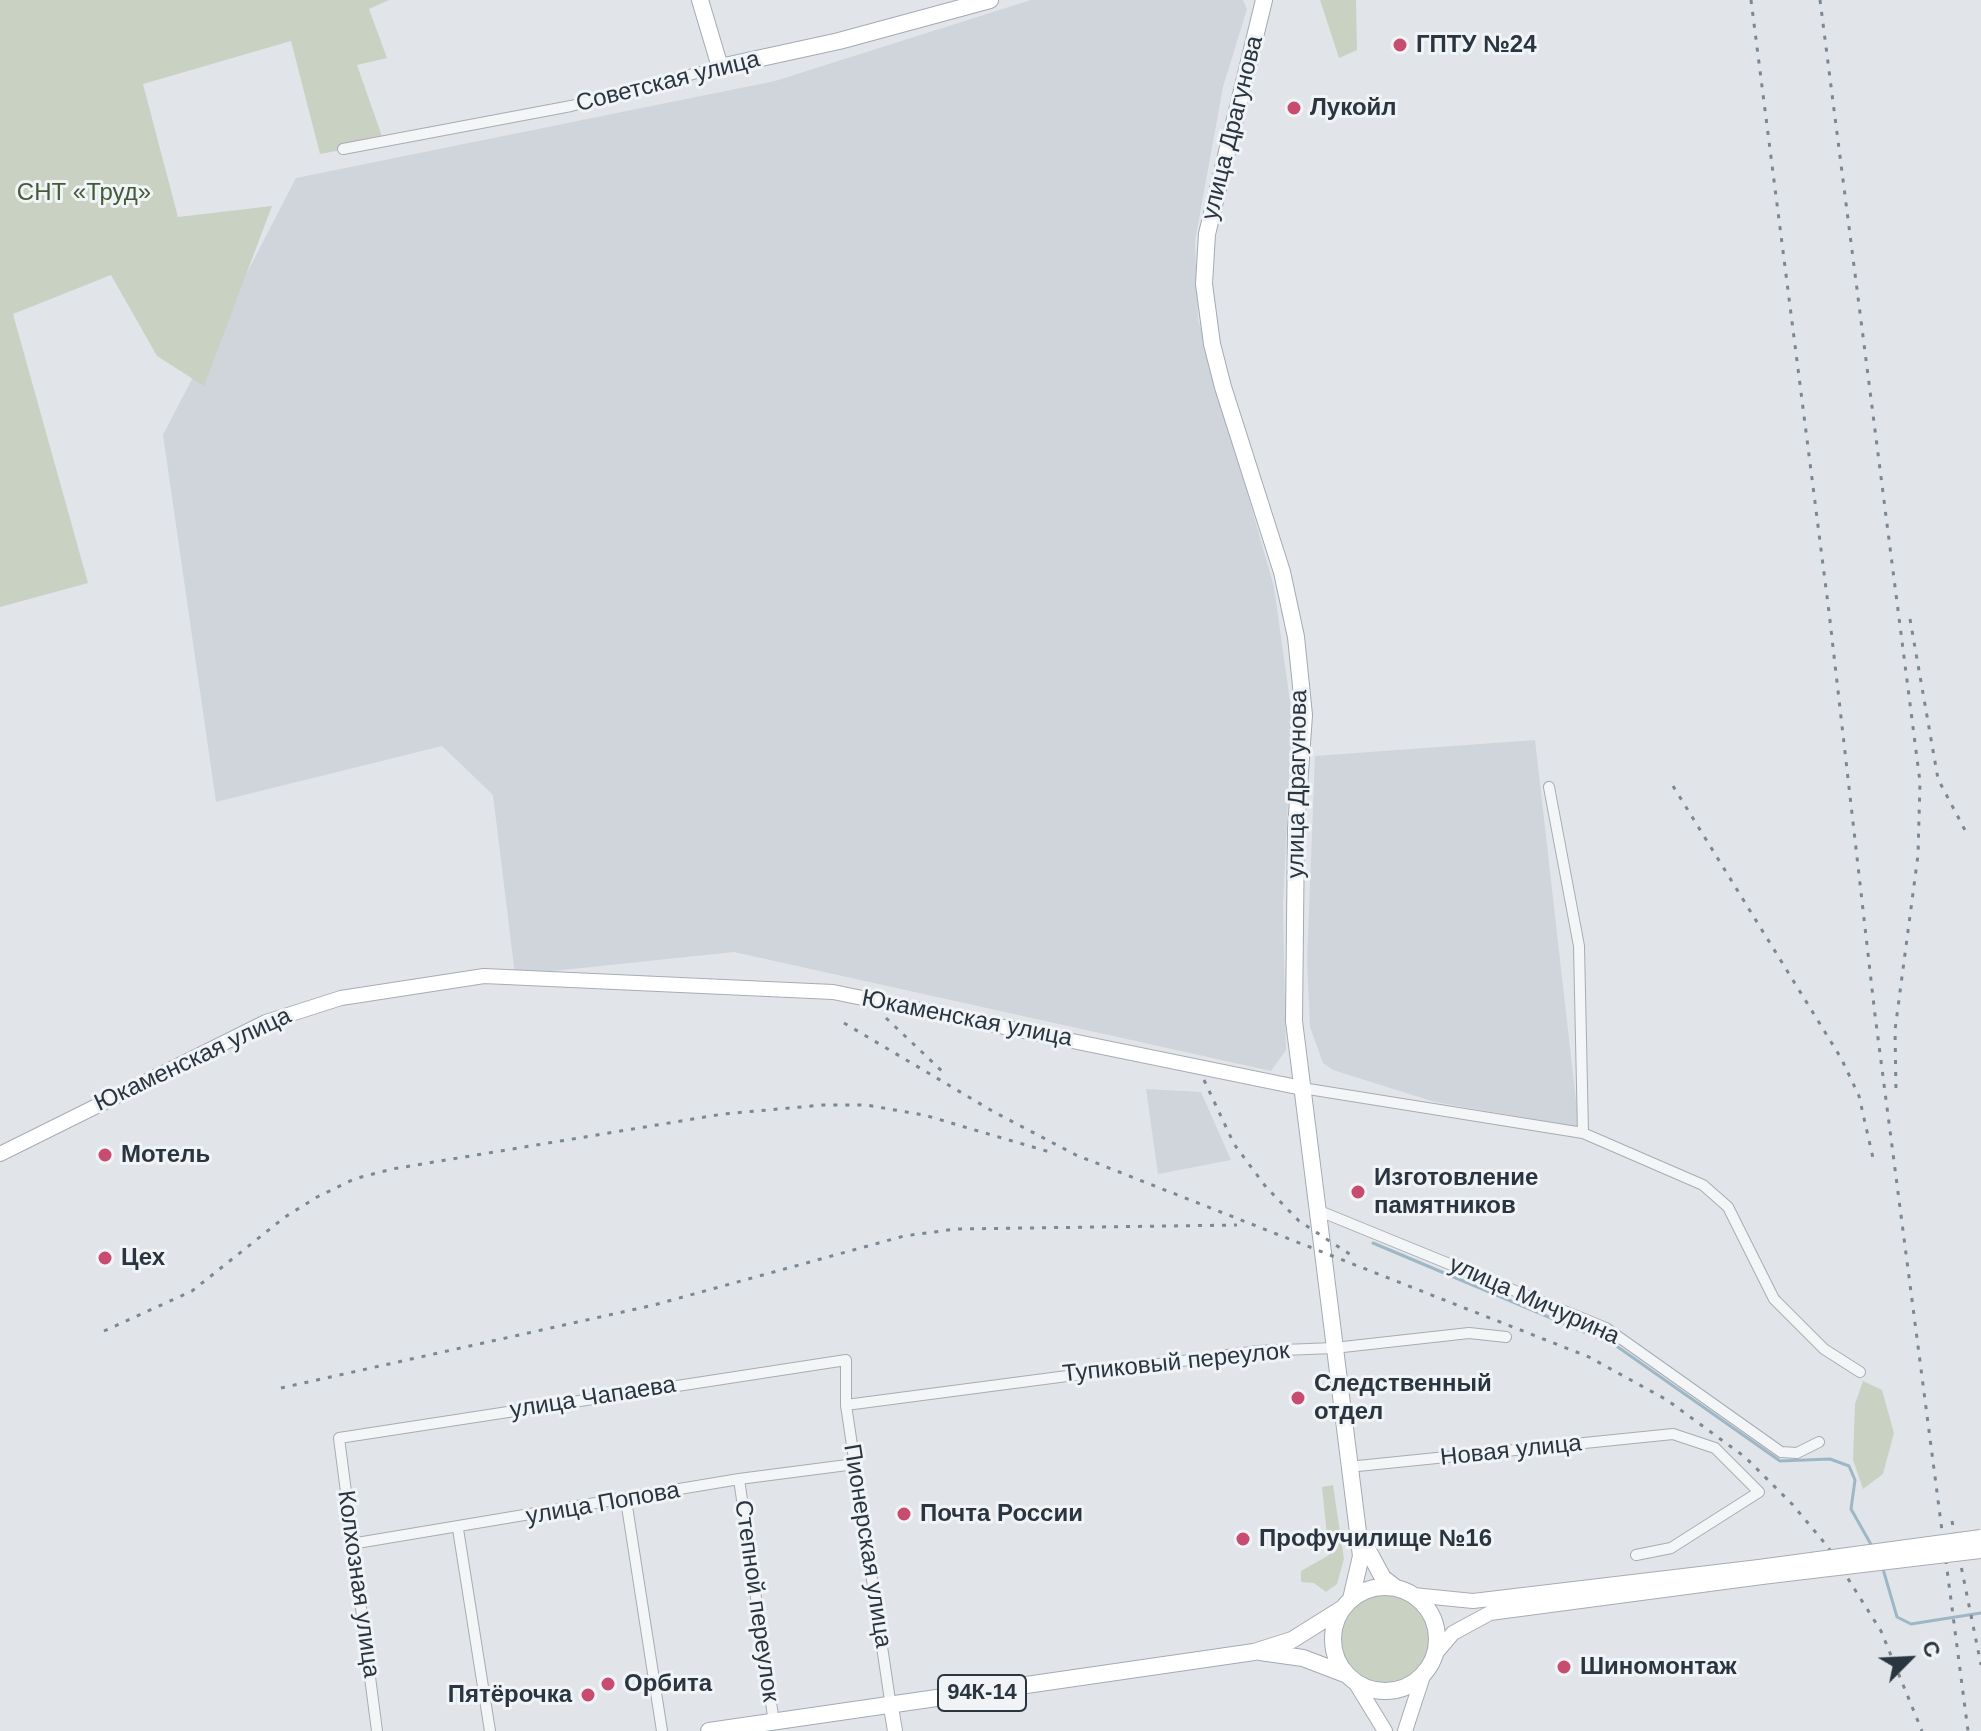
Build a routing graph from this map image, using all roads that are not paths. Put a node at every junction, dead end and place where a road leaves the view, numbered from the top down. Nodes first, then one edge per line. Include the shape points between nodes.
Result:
1 (700, 0) edge
2 (990, 0) edge
3 (1262, 3) edge
4 (720, 67) junction
5 (343, 149) dead end
6 (1549, 787) dead end
7 (1302, 1088) junction
8 (1583, 1133) junction
9 (0, 1154) edge
10 (1317, 1210) junction
11 (1506, 1337) dead end
12 (1334, 1348) junction
13 (846, 1360) joint
14 (1860, 1372) dead end
15 (846, 1405) junction
16 (339, 1438) joint
17 (1819, 1442) dead end
18 (855, 1464) junction
19 (1348, 1467) junction
20 (739, 1479) junction
21 (626, 1500) junction
22 (1357, 1525) junction
23 (458, 1529) junction
24 (1981, 1537) edge
25 (351, 1544) junction
26 (1981, 1551) edge
27 (1636, 1555) dead end
28 (1760, 1572) junction
29 (1396, 1588) junction
30 (1413, 1595) junction
31 (1347, 1603) junction
32 (1254, 1652) junction
33 (1436, 1653) junction
34 (1423, 1676) junction
35 (1351, 1678) junction
36 (891, 1707) junction
37 (774, 1723) junction
38 (377, 1731) edge
39 (490, 1731) edge
40 (662, 1731) edge
41 (709, 1731) edge
42 (895, 1731) edge
43 (1385, 1731) edge
44 (1405, 1731) edge

1 - 4 main road
2 - 4 main road, Советская улица
3 - 7 main road, улица Драгунова via 1207,234 1204,284 1223,387 1282,572 1296,637 1304,715 1296,829 1294,1021
4 - 5 street, Советская улица via 571,106
6 - 8 street via 1579,946
7 - 8 street, Юкаменская улица
7 - 9 street, Юкаменская улица via 833,992 484,976 356,995 266,1022
7 - 10 main road, улица Драгунова
8 - 14 street, Юкаменская улица via 1703,1185 1728,1207 1774,1299 1824,1349
10 - 12 main road, улица Драгунова
10 - 17 street, улица Мичурина via 1606,1328 1781,1452 1797,1453
11 - 12 street, Тупиковый переулок via 1469,1333
12 - 15 street, Тупиковый переулок via 1158,1362
12 - 19 main road, улица Драгунова
13 - 15 street, Пионерская улица
13 - 16 street, улица Чапаева
15 - 18 street, Пионерская улица
16 - 25 street, Колхозная улица
18 - 20 street, улица Попова
18 - 36 street, Пионерская улица
19 - 22 main road, улица Драгунова
19 - 27 street, Новая улица via 1673,1434 1715,1448 1759,1492 1671,1548
20 - 21 street, улица Попова
20 - 37 street, Степной переулок
21 - 23 street, улица Попова
21 - 40 street
22 - 29 main road, улица Драгунова via 1374,1564
22 - 31 main road, улица Драгунова via 1361,1556
23 - 25 street, улица Попова
23 - 39 street
24 - 28 street, bridge
25 - 38 street, Колхозная улица
26 - 28 street, bridge
28 - 30 street via 1473,1601
28 - 33 street via 1490,1613 1453,1633
29 - 30 main road
29 - 31 main road via 1375,1587
30 - 33 main road via 1437,1628
31 - 32 main road via 1292,1640
31 - 35 main road via 1333,1640 1340,1665
32 - 35 main road via 1303,1658
32 - 36 main road, 94К-14
33 - 34 main road
34 - 35 main road via 1386,1691
34 - 44 street
35 - 43 street
36 - 37 main road, 94К-14
36 - 42 street, Пионерская улица
37 - 41 main road, 94К-14

